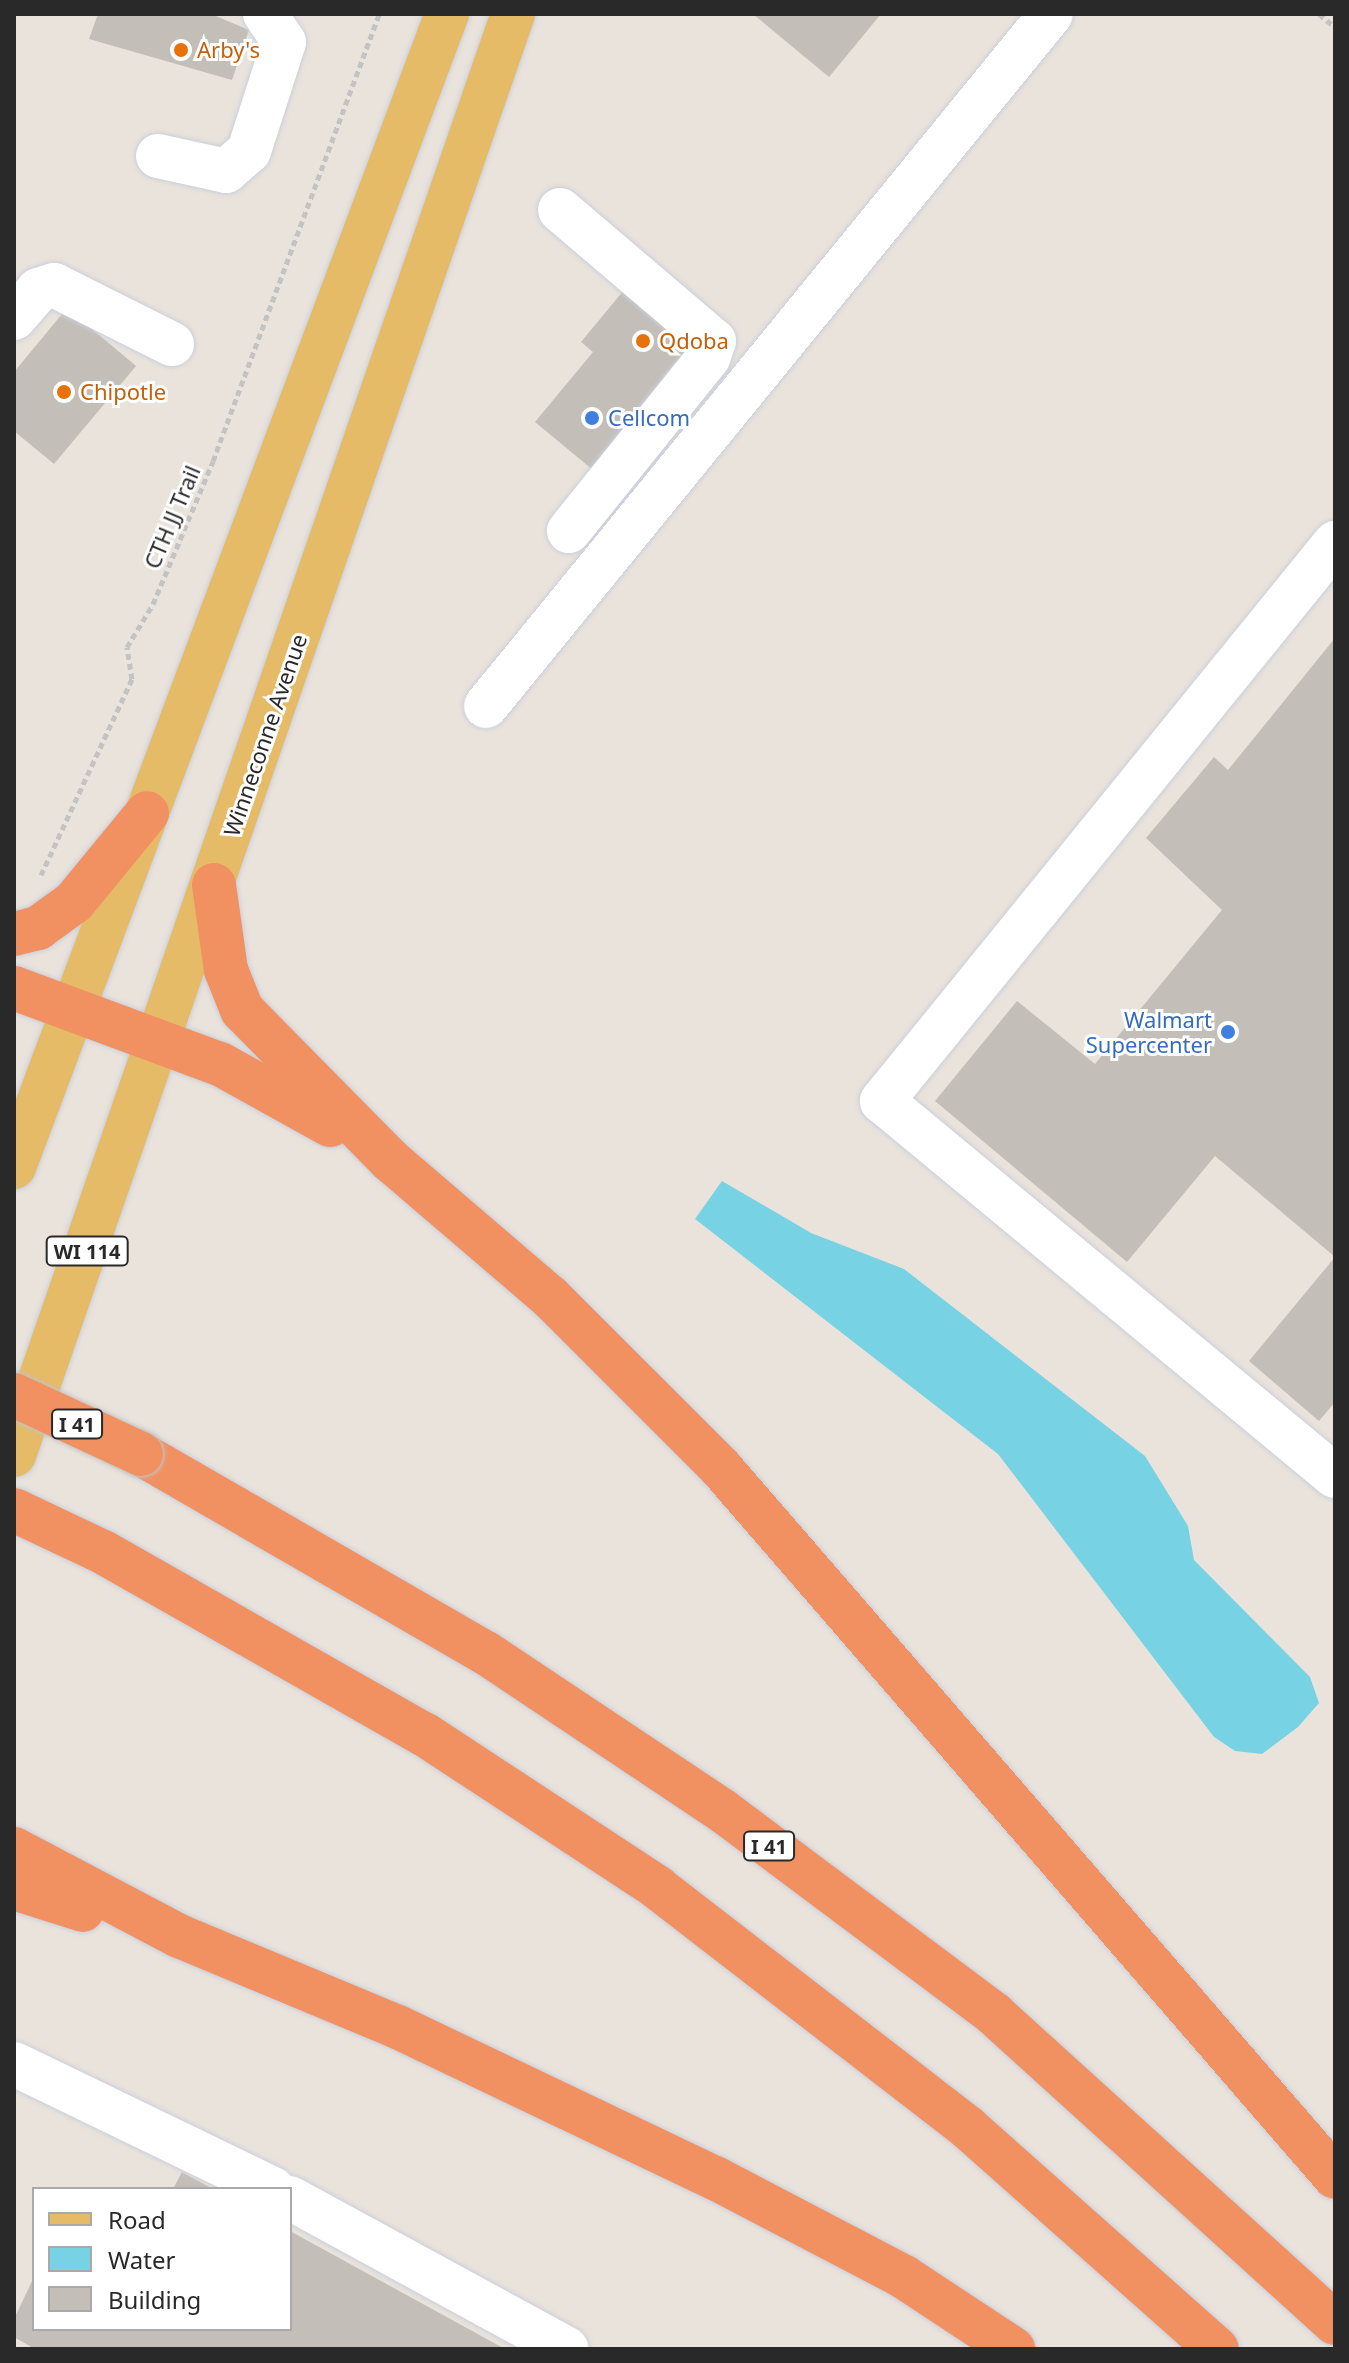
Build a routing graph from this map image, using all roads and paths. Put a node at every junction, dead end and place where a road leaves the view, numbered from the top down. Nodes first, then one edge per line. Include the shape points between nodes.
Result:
1 (265, 14) edge
2 (379, 14) edge
3 (447, 14) edge
4 (513, 14) edge
5 (1319, 14) edge
6 (1047, 16) edge
7 (1335, 27) edge
8 (158, 156) dead end
9 (560, 210) dead end
10 (14, 318) edge
11 (172, 344) dead end
12 (569, 531) dead end
13 (1335, 543) edge
14 (486, 706) dead end
15 (147, 813) junction
16 (214, 885) junction
17 (26, 931) edge
18 (14, 988) edge
19 (72, 1015) junction
20 (160, 1047) junction
21 (390, 1160) junction
22 (14, 1167) edge
23 (14, 1395) edge
24 (14, 1455) edge
25 (1335, 1476) edge
26 (14, 1510) edge
27 (14, 1849) edge
28 (14, 1888) edge
29 (179, 1936) junction
30 (14, 2064) edge
31 (1335, 2177) edge
32 (269, 2187) edge
33 (292, 2199) edge
34 (1335, 2323) edge
35 (567, 2349) edge
36 (1013, 2349) edge
37 (1217, 2349) edge

1 - 8 street via 284,42 249,151 226,171
2 - 17 path, CTH JJ Trail via 213,461 153,604 127,647 132,679 46,857
3 - 15 main road
4 - 16 main road, Winneconne Avenue
5 - 7 path
6 - 14 street
9 - 12 street via 714,341 708,358
10 - 11 street via 38,290 54,285
13 - 25 street via 882,1101
15 - 17 highway via 74,902
15 - 19 main road
16 - 20 main road, Winneconne Avenue
16 - 21 highway via 226,970 242,1010
18 - 19 highway
19 - 20 highway
19 - 22 main road
20 - 21 highway via 220,1064
20 - 24 main road, Winneconne Avenue / WI 114
21 - 31 highway via 550,1297 720,1467
23 - 34 highway, I 41, bridge via 141,1454 486,1653 723,1811 994,2014
26 - 37 highway via 103,1552 424,1734 658,1888 967,2127
27 - 29 highway
28 - 29 highway via 116,1924
29 - 36 highway via 398,2027 715,2178 904,2277
30 - 32 street
33 - 35 street

